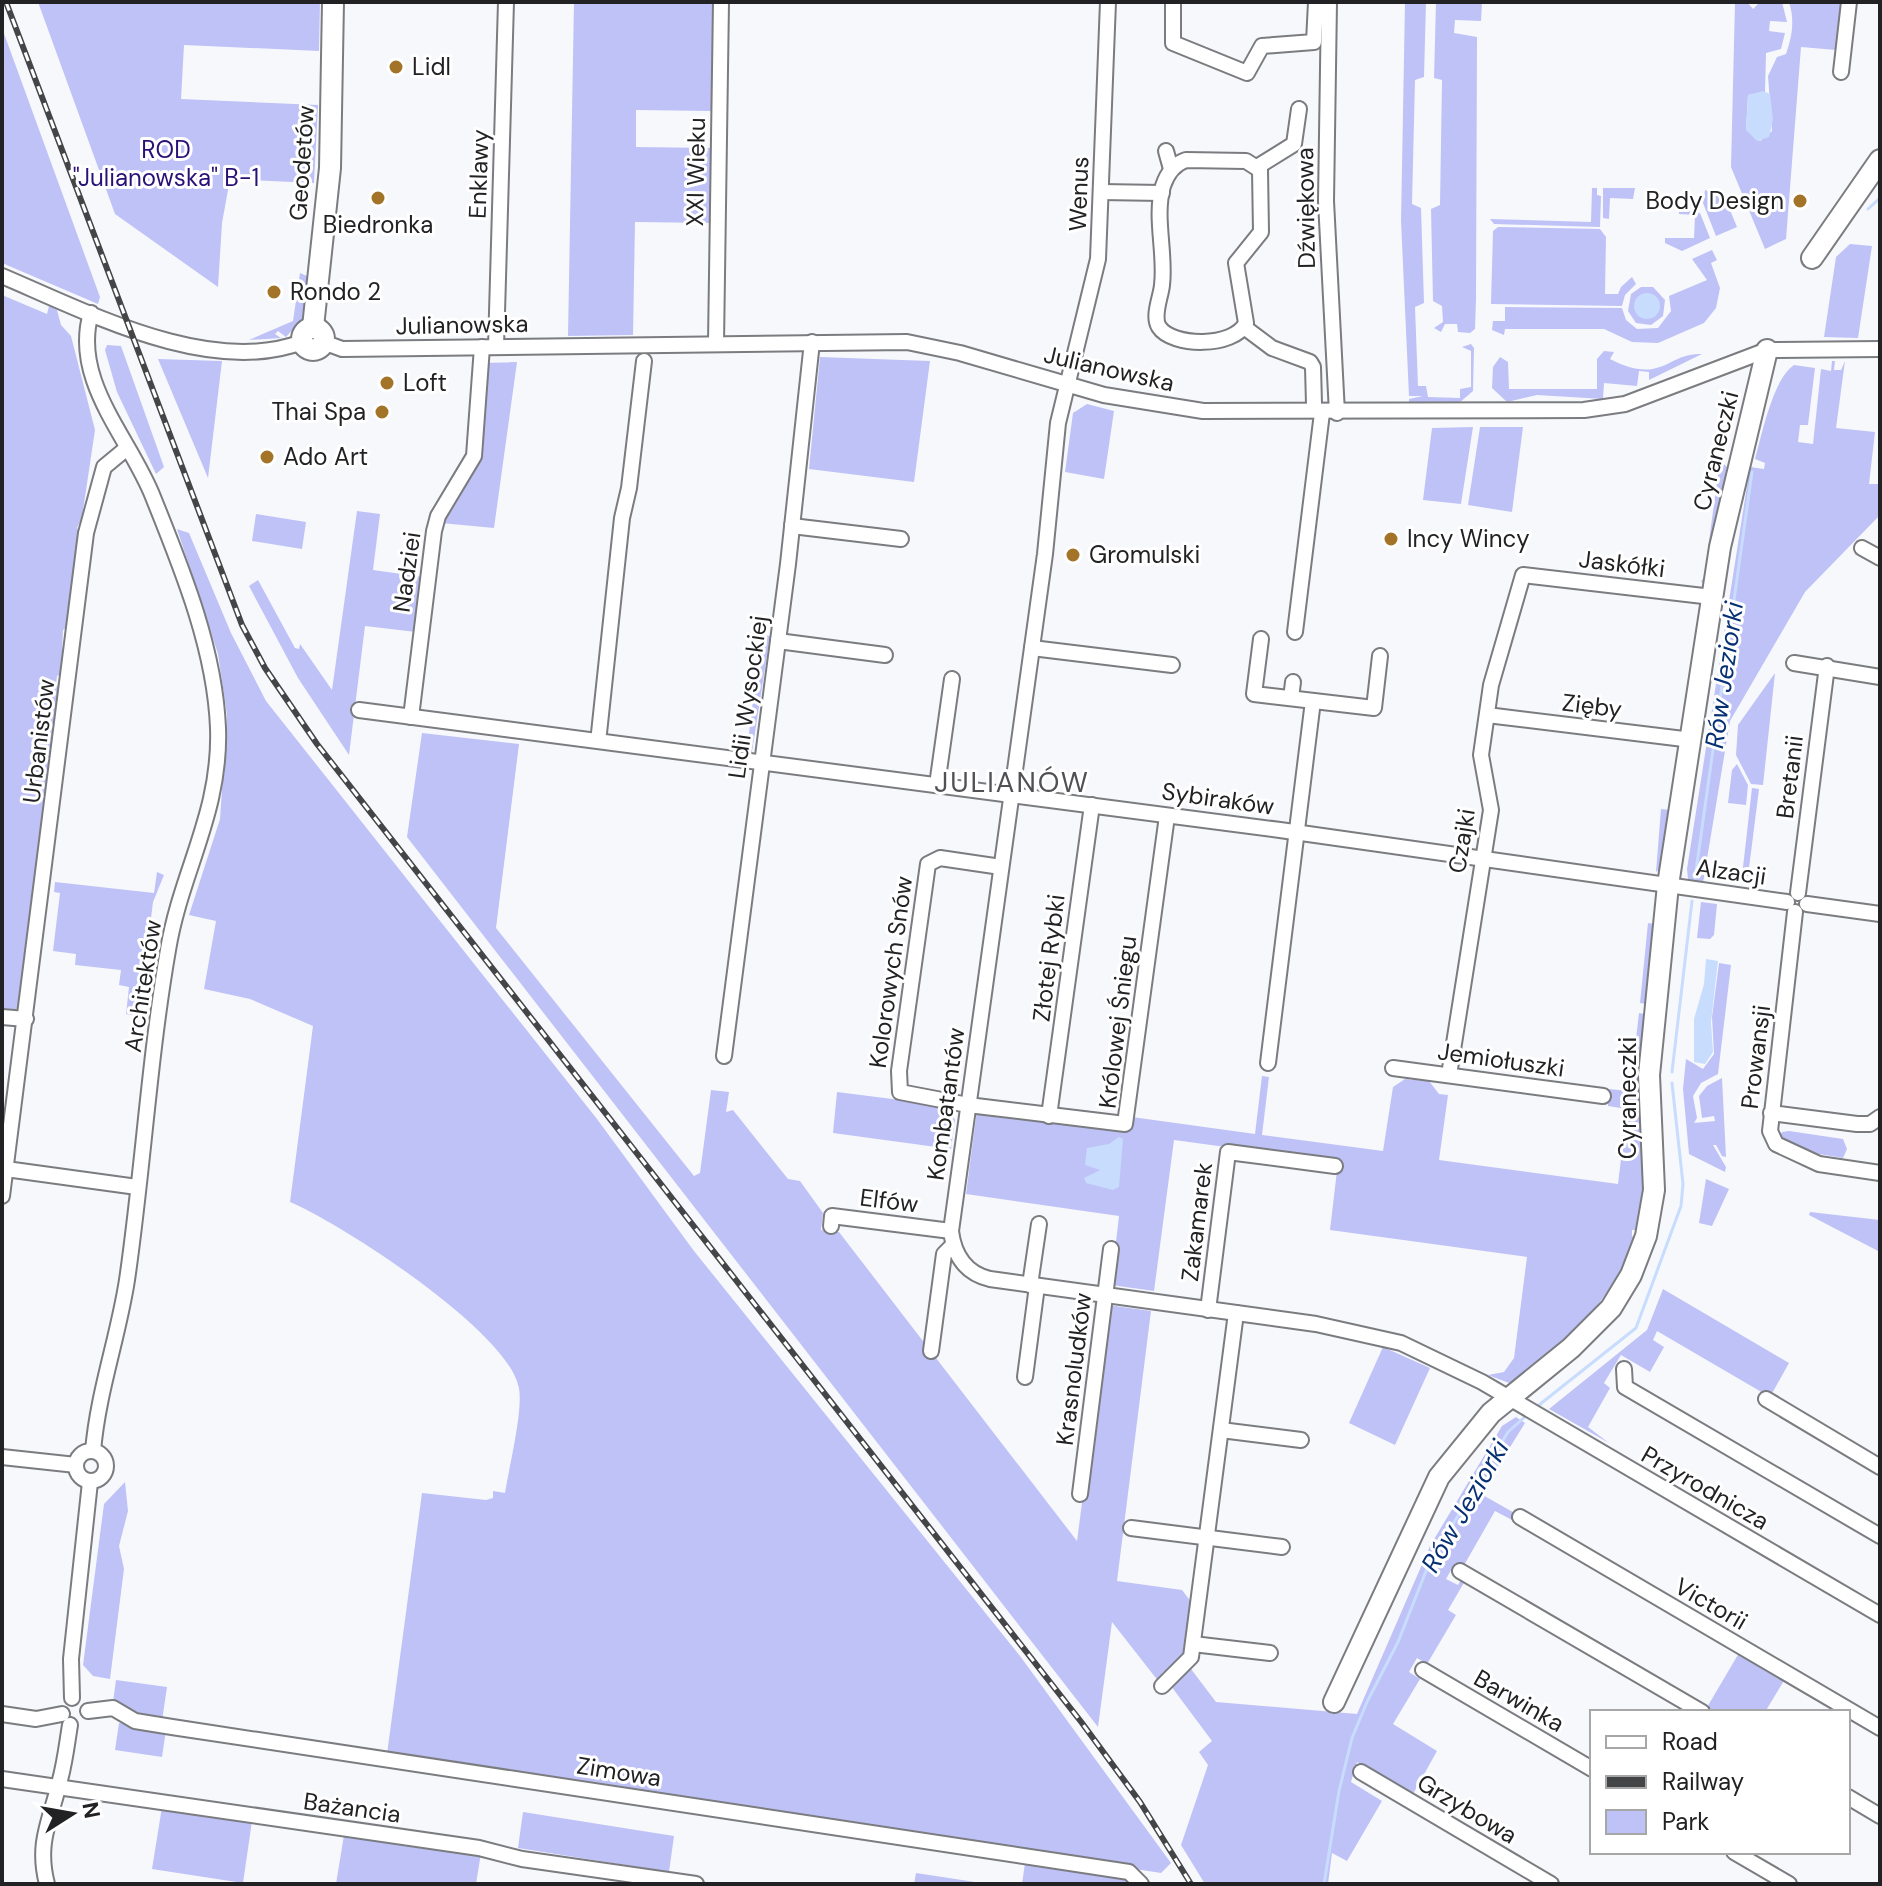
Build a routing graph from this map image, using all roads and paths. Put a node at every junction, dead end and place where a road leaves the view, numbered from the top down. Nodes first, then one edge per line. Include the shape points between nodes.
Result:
1 (333, 2) edge
2 (506, 2) edge
3 (721, 2) edge
4 (1108, 2) edge
5 (1173, 2) edge
6 (1316, 2) edge
7 (1329, 2) edge
8 (1849, 2) edge
9 (1841, 72) dead end
10 (1299, 109) dead end
11 (1166, 151) dead end
12 (1880, 160) edge
13 (1257, 167) junction
14 (1171, 169) junction
15 (1101, 192) junction
16 (1162, 193) junction
17 (1812, 258) dead end
18 (2, 276) edge
19 (91, 313) junction
20 (1244, 327) junction
21 (313, 337) junction
22 (812, 342) junction
23 (716, 343) junction
24 (489, 347) junction
25 (1880, 349) edge
26 (1767, 350) junction
27 (644, 361) dead end
28 (1067, 385) junction
29 (1324, 410) junction
30 (127, 448) junction
31 (792, 526) junction
32 (901, 539) dead end
33 (1862, 548) dead end
34 (1880, 558) edge
35 (1527, 575) joint
36 (1712, 597) junction
37 (1295, 632) dead end
38 (1261, 639) dead end
39 (778, 641) junction
40 (1032, 648) junction
41 (885, 655) dead end
42 (1380, 656) dead end
43 (1794, 663) dead end
44 (1172, 665) dead end
45 (1827, 666) junction
46 (1880, 677) edge
47 (952, 679) dead end
48 (1293, 682) dead end
49 (1291, 698) junction
50 (1313, 701) junction
51 (359, 710) dead end
52 (1487, 715) junction
53 (411, 717) junction
54 (599, 733) dead end
55 (1692, 740) junction
56 (760, 764) junction
57 (937, 785) junction
58 (1011, 794) junction
59 (1092, 805) junction
60 (1167, 816) junction
61 (1297, 832) junction
62 (1481, 859) junction
63 (1001, 867) junction
64 (1668, 885) junction
65 (1797, 903) junction
66 (1880, 914) edge
67 (2, 1017) edge
68 (26, 1019) junction
69 (724, 1056) dead end
70 (1268, 1063) dead end
71 (1393, 1068) dead end
72 (1449, 1075) junction
73 (1603, 1096) dead end
74 (968, 1105) junction
75 (1771, 1113) junction
76 (1049, 1116) junction
77 (1880, 1117) edge
78 (1335, 1166) dead end
79 (6, 1169) junction
80 (1880, 1173) edge
81 (137, 1187) junction
82 (2, 1196) edge
83 (1039, 1224) dead end
84 (831, 1226) dead end
85 (952, 1238) junction
86 (1111, 1249) dead end
87 (1034, 1286) junction
88 (1105, 1295) junction
89 (1208, 1310) junction
90 (1236, 1313) junction
91 (931, 1351) dead end
92 (1624, 1369) dead end
93 (1025, 1377) dead end
94 (1508, 1398) junction
95 (1766, 1399) dead end
96 (1221, 1430) junction
97 (1301, 1440) dead end
98 (93, 1451) junction
99 (2, 1457) edge
100 (76, 1465) junction
101 (1880, 1467) edge
102 (90, 1482) junction
103 (1080, 1494) dead end
104 (1520, 1517) dead end
105 (1131, 1528) dead end
106 (1880, 1536) edge
107 (1207, 1537) junction
108 (1282, 1547) dead end
109 (1460, 1571) dead end
110 (1880, 1615) edge
111 (1193, 1644) junction
112 (1270, 1653) dead end
113 (1423, 1670) dead end
114 (1162, 1686) dead end
115 (72, 1698) junction
116 (1334, 1702) dead end
117 (1699, 1710) edge
118 (1849, 1710) edge
119 (1850, 1710) edge
120 (88, 1711) junction
121 (2, 1714) edge
122 (66, 1720) junction
123 (1880, 1728) edge
124 (1590, 1768) edge
125 (1361, 1772) dead end
126 (2, 1779) edge
127 (58, 1789) junction
128 (1850, 1798) edge
129 (1880, 1816) edge
130 (1737, 1854) edge
131 (47, 1884) edge
132 (696, 1884) edge
133 (1141, 1884) edge
134 (1551, 1884) edge
135 (1789, 1884) edge

1 - 21 street, Geodetów via 330,168
2 - 24 street, Enklawy
3 - 23 street, XXI Wieku
4 - 15 street, Wenus
5 - 6 street via 1173,43 1247,73 1262,46 1314,42
7 - 29 street, Dźwiękowa
8 - 9 street
10 - 13 street via 1294,144
11 - 14 street
12 - 17 street
13 - 14 street via 1246,161 1197,159
13 - 20 street via 1263,180 1262,228 1236,263
14 - 16 street
15 - 16 street
15 - 28 street, Wenus via 1096,277
16 - 20 street via 1158,326 1169,335 1202,341 1230,339
18 - 19 street, Julianowska
19 - 21 street, Julianowska via 191,348 275,349
19 - 30 street via 86,342 91,368
20 - 29 street via 1272,348 1310,362
21 - 24 street, Julianowska via 342,349
22 - 23 street, Julianowska
22 - 28 street, Julianowska via 933,346
22 - 31 street, Lidii Wysockiej
23 - 24 street, Julianowska
24 - 53 street, Nadziei via 474,456 434,531
25 - 26 street, Julianowska
26 - 29 street, Julianowska via 1610,407
26 - 36 street, Cyraneczki via 1726,514
27 - 54 street
28 - 29 street, Julianowska via 1177,408 1242,413
28 - 40 street, Kombatantów via 1053,457
29 - 37 street
30 - 68 street, Urbanistów via 104,467 86,533
30 - 81 street, Architektów via 152,493 196,618 212,677 218,727 212,803 168,950
31 - 32 street
31 - 39 street, Lidii Wysockiej
33 - 34 street
35 - 36 street, Jaskółki
35 - 52 street, Czajki via 1520,580 1498,656
36 - 55 street, Cyraneczki
38 - 49 street via 1254,694
39 - 41 street
39 - 56 street, Lidii Wysockiej
40 - 44 street
40 - 58 street, Kombatantów
42 - 50 street via 1374,708
43 - 45 street
45 - 46 street
45 - 65 street, Bretanii
47 - 57 street
48 - 49 street
49 - 50 street
50 - 61 street
51 - 53 street
52 - 55 street, Zięby
52 - 62 street, Czajki via 1481,755 1491,810
53 - 56 street
55 - 64 street, Cyraneczki
56 - 57 street, Sybiraków
56 - 69 street, Lidii Wysockiej
57 - 58 street, Sybiraków
58 - 59 street, Sybiraków
58 - 63 street, Kombatantów
59 - 60 street, Sybiraków
59 - 76 street, Złotej Rybki
60 - 61 street, Sybiraków
60 - 76 street, Królowej Śniegu via 1127,1122
61 - 62 street, Sybiraków
61 - 70 street
62 - 64 street, Sybiraków
62 - 72 street, Czajki
63 - 74 street, Kombatantów
63 - 74 street, Kolorowych Snów via 936,858 926,872 899,1088 902,1095
64 - 65 street, Alzacji
64 - 94 street, Cyraneczki via 1649,1075 1654,1190 1646,1236 1611,1308
65 - 66 street, Alzacji
65 - 75 street, Prowansji
67 - 68 street
68 - 79 street, Urbanistów
71 - 72 street, Jemiołuszki
72 - 73 street, Jemiołuszki
74 - 76 street, Królowej Śniegu
74 - 85 street, Kombatantów
75 - 77 street via 1857,1124
75 - 80 street, Prowansji via 1776,1144 1819,1164
78 - 89 street, Zakamarek via 1228,1152
79 - 81 street
79 - 82 street, Urbanistów
81 - 98 street, Architektów via 126,1280
83 - 87 street
84 - 85 street, Elfów via 832,1216
85 - 87 street via 965,1266 982,1277
85 - 91 street, Kombatantów via 944,1254
86 - 88 street, Krasnoludków
87 - 88 street
87 - 93 street
88 - 89 street
88 - 103 street, Krasnoludków
89 - 90 street
90 - 94 street via 1382,1337
90 - 96 street
92 - 106 street via 1625,1387
94 - 110 street, Przyrodnicza
94 - 116 street, Cyraneczki via 1472,1432 1439,1477
95 - 101 street
96 - 97 street
96 - 107 street
98 - 100 street via 83,1453
98 - 102 street via 106,1467 101,1478
99 - 100 street
100 - 102 street via 80,1478
102 - 115 street via 71,1659
104 - 118 street, Victorii
105 - 107 street
107 - 108 street
107 - 111 street
109 - 117 street
111 - 112 street
111 - 114 street via 1189,1663
113 - 124 street, Barwinka
115 - 120 street via 85,1702
115 - 122 street via 64,1703
119 - 123 street, Victorii
120 - 122 street via 82,1723
120 - 133 street, Zimowa via 113,1708 135,1721 172,1727 969,1845 1129,1872
121 - 122 street
122 - 127 street
125 - 134 street, Grzybowa
126 - 127 street, Bażancia
127 - 131 street via 43,1853
127 - 132 street, Bażancia
128 - 129 street
130 - 135 street

